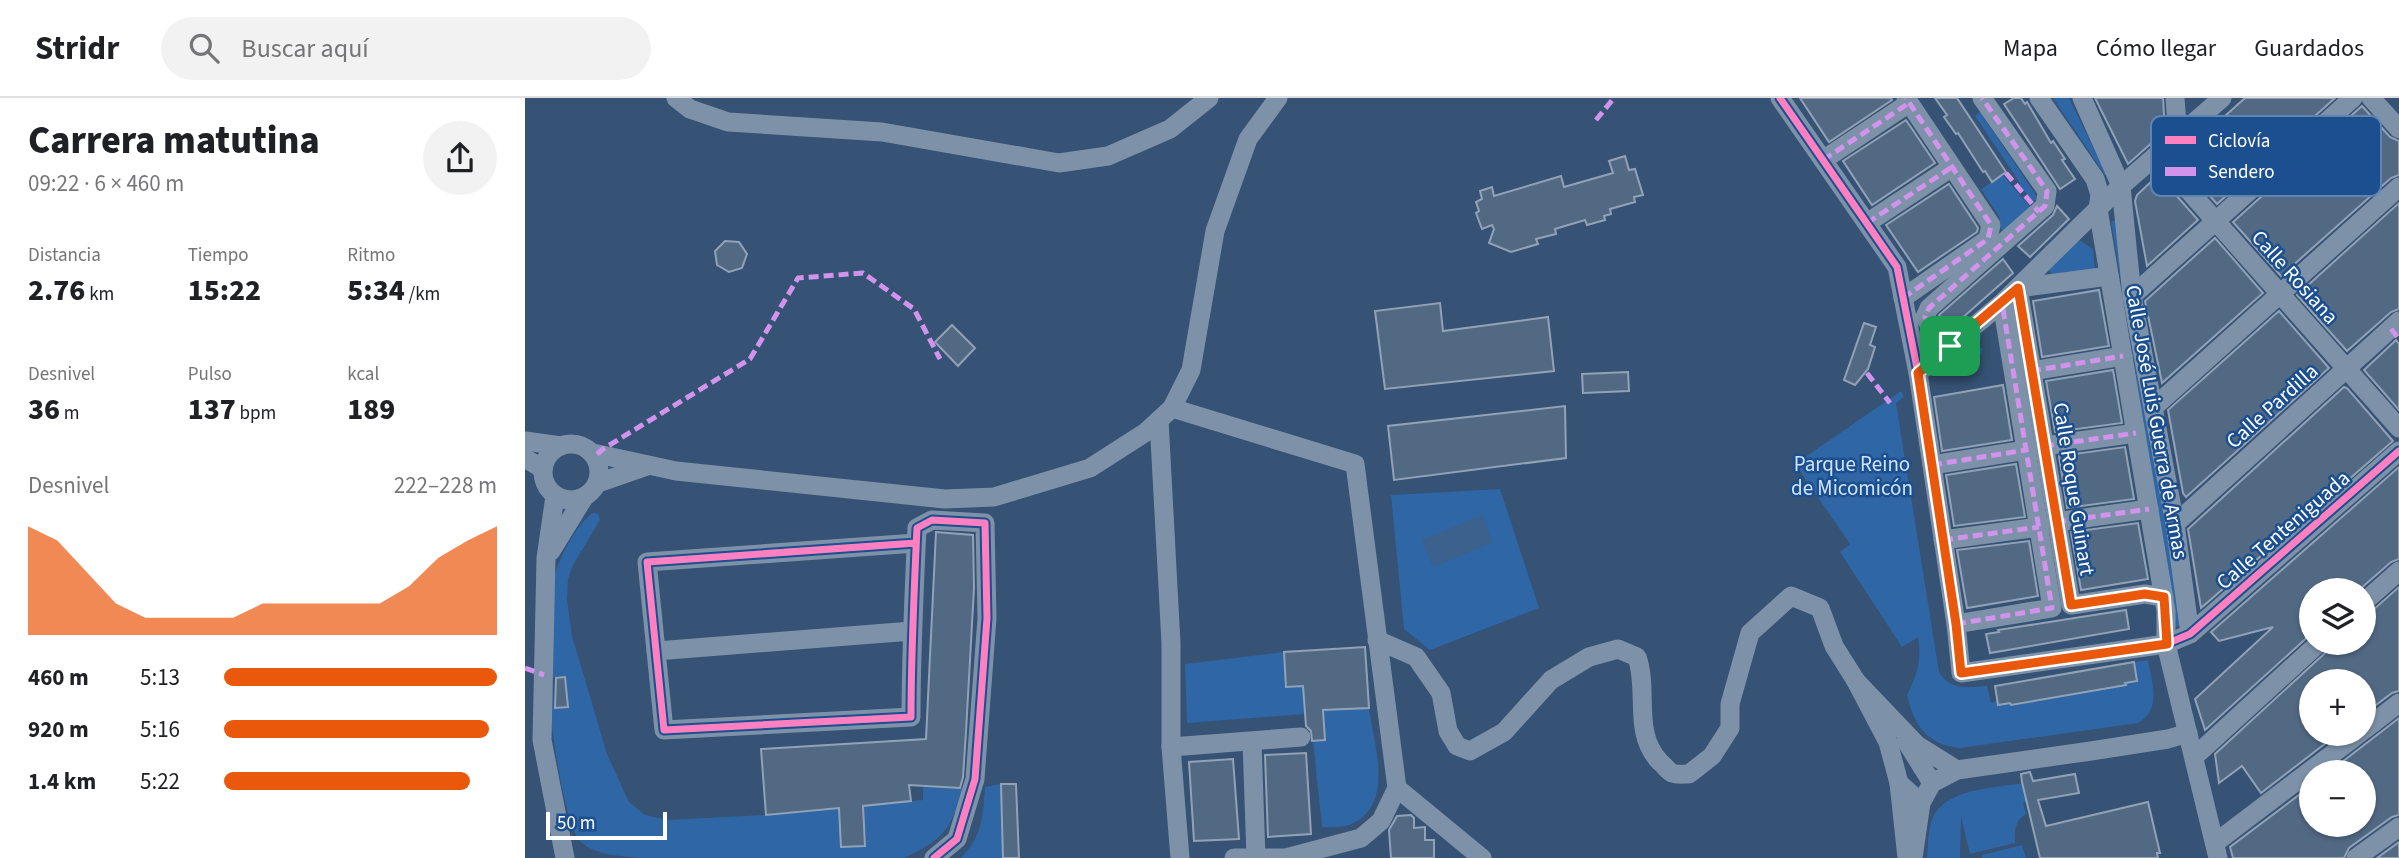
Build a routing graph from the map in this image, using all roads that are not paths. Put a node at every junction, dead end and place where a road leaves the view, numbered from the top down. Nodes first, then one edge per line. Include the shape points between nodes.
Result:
1 (676, 98) edge
2 (1209, 98) edge
3 (1278, 98) edge
4 (1780, 98) edge
5 (2039, 98) edge
6 (2082, 98) edge
7 (2175, 98) edge
8 (2222, 98) edge
9 (2353, 98) edge
10 (1985, 99) edge
11 (2375, 99) edge
12 (1907, 100) edge
13 (2176, 116) edge
14 (2202, 116) edge
15 (2333, 116) edge
16 (2399, 129) edge
17 (1823, 160) junction
18 (2151, 162) edge
19 (1952, 167) junction
20 (2121, 186) junction
21 (2399, 187) edge
22 (2193, 196) edge
23 (2244, 196) edge
24 (2098, 209) junction
25 (2215, 222) junction
26 (1867, 223) junction
27 (2109, 276) junction
28 (2018, 288) junction
29 (2280, 294) junction
30 (2133, 296) junction
31 (1903, 298) junction
32 (2002, 303) junction
33 (2396, 330) edge
34 (1950, 346) junction
35 (2123, 356) junction
36 (2346, 370) junction
37 (2031, 371) junction
38 (1918, 373) junction
39 (2154, 407) junction
40 (1165, 414) junction
41 (2399, 428) edge
42 (2136, 433) junction
43 (525, 441) edge
44 (561, 446) junction
45 (2035, 448) junction
46 (2399, 452) edge
47 (593, 453) junction
48 (525, 458) edge
49 (649, 465) junction
50 (1932, 465) junction
51 (543, 469) junction
52 (598, 483) junction
53 (555, 496) junction
54 (583, 499) junction
55 (2149, 509) junction
56 (2175, 524) junction
57 (2048, 525) junction
58 (1943, 540) junction
59 (916, 543) junction
60 (546, 558) junction
61 (2399, 571) edge
62 (2376, 592) edge
63 (2164, 597) junction
64 (1956, 624) junction
65 (912, 631) junction
66 (2190, 634) junction
67 (1377, 640) junction
68 (2167, 644) junction
69 (656, 651) junction
70 (2306, 655) edge
71 (1856, 681) junction
72 (2399, 704) edge
73 (1892, 719) junction
74 (2376, 721) edge
75 (2188, 733) junction
76 (1301, 737) dead end
77 (1252, 742) junction
78 (2344, 746) edge
79 (1171, 747) junction
80 (2194, 757) junction
81 (1957, 770) junction
82 (1899, 783) junction
83 (1932, 783) junction
84 (1397, 788) junction
85 (1921, 803) junction
86 (2399, 827) edge
87 (2216, 851) edge
88 (1256, 857) edge
89 (565, 858) edge
90 (934, 858) edge
91 (1179, 858) edge
92 (1234, 858) edge
93 (1286, 858) edge
94 (1482, 858) edge
95 (1907, 858) edge
96 (1913, 858) edge
97 (2356, 858) edge

1 - 2 street via 690,109 728,122 882,132 1059,163 1108,156 1170,129
3 - 40 street via 1248,139 1215,230 1191,370
4 - 17 street
5 - 24 street, Calle José Luis Guerra de Armas via 2095,180
6 - 20 street
7 - 13 street
8 - 14 street
9 - 15 street
10 - 34 street via 2047,191 2045,206 1929,309 1925,317 1931,328
11 - 16 street
12 - 17 street
12 - 19 street
17 - 26 street
18 - 20 street
19 - 26 street
19 - 31 street via 1990,225 1988,239
20 - 24 street
20 - 30 street
21 - 29 street
22 - 25 street, Calle Rosiana
23 - 25 street
24 - 27 street, Calle José Luis Guerra de Armas
24 - 28 street
25 - 29 street, Calle Rosiana
25 - 30 street
26 - 31 street via 1897,267
27 - 28 street
27 - 35 street, Calle José Luis Guerra de Armas
28 - 32 street
28 - 37 street, Calle Roque Guinart
29 - 36 street, Calle Rosiana
29 - 39 street
30 - 39 street
31 - 38 street
32 - 34 street
32 - 45 street
33 - 36 street, Calle Pardilla
34 - 38 street
35 - 37 street
35 - 42 street, Calle José Luis Guerra de Armas
36 - 41 street, Calle Rosiana
36 - 56 street, Calle Pardilla
37 - 45 street, Calle Roque Guinart
38 - 50 street
39 - 56 street
40 - 49 street via 1146,432 1090,468 994,497 945,499
40 - 67 street via 1355,464
40 - 79 street
42 - 45 street
42 - 55 street, Calle José Luis Guerra de Armas
43 - 44 street
44 - 47 street via 577,444
44 - 51 street via 549,455
45 - 50 street
45 - 57 street
46 - 66 street, Calle Tenteniguada
47 - 49 street
47 - 52 street via 599,467
48 - 51 street
49 - 52 street
50 - 58 street
51 - 53 street via 545,484
52 - 54 street
53 - 54 street
53 - 60 street
54 - 60 street
55 - 57 street
55 - 63 street, Calle José Luis Guerra de Armas
56 - 66 street
57 - 58 street
57 - 63 street, Calle Roque Guinart via 2071,605 2145,594
57 - 64 street via 2052,608
58 - 64 street
59 - 65 street
59 - 69 street via 647,562
59 - 90 street via 916,528 932,520 985,523 987,618 975,779 957,839
60 - 89 street via 543,740
61 - 62 street
63 - 68 street, Calle José Luis Guerra de Armas
64 - 68 street, Calle Tenteniguada via 1961,673
65 - 69 street
65 - 69 street via 911,717 664,730
66 - 68 street, Calle Tenteniguada
67 - 71 street via 1416,657 1441,693 1448,731 1457,746 1470,751 1504,732 1551,680 1589,657 1618,649 1637,657 1648,744 1671,773 1689,774 1712,757 1730,728 1730,704 1751,633 1791,596 1820,608 1834,646
67 - 84 street
68 - 75 street, Calle José Luis Guerra de Armas
70 - 80 street
71 - 73 street
71 - 82 street via 1888,742
72 - 74 street
73 - 81 street via 1917,746
73 - 83 street
75 - 80 street, Calle José Luis Guerra de Armas
75 - 81 street
76 - 77 street
77 - 79 street
77 - 88 street
78 - 87 street
79 - 91 street
80 - 87 street, Calle José Luis Guerra de Armas
81 - 83 street
82 - 85 street
82 - 95 street
83 - 85 street
84 - 93 street via 1381,821 1361,838
84 - 94 street
85 - 96 street
86 - 97 street
88 - 92 street
88 - 93 street

